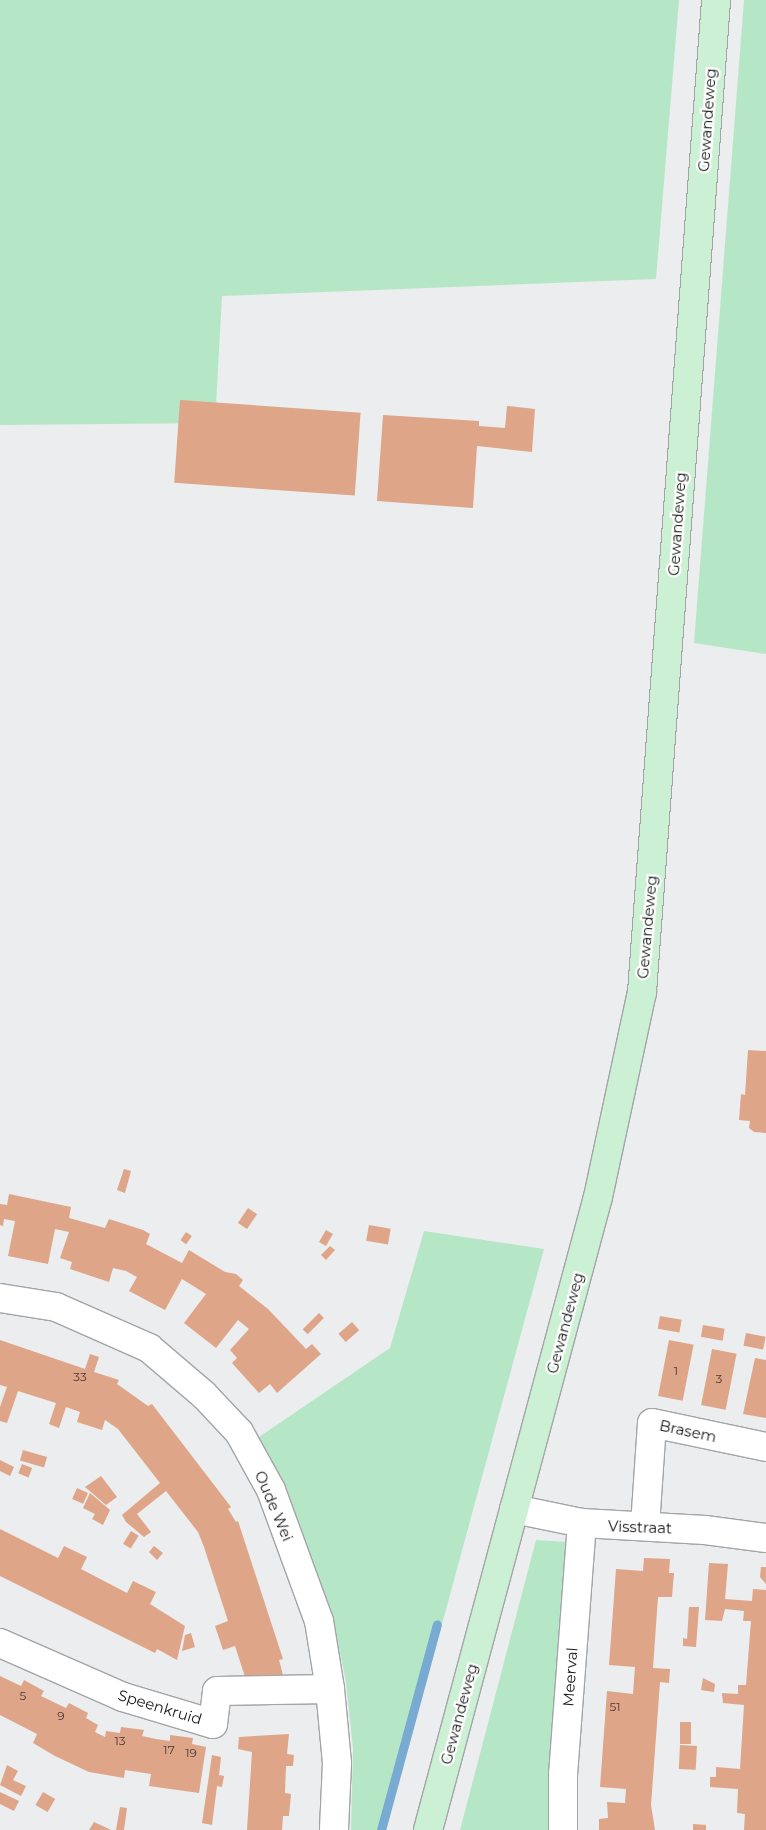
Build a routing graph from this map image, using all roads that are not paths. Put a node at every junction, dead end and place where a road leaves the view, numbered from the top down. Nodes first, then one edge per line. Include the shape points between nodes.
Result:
1 (716, 0) edge
2 (0, 1298) edge
3 (766, 1447) edge
4 (514, 1509) junction
5 (582, 1523) junction
6 (645, 1526) junction
7 (766, 1538) edge
8 (0, 1643) edge
9 (330, 1689) junction
10 (334, 1830) edge
11 (428, 1830) edge
12 (563, 1830) edge

1 - 4 street, Gewandeweg via 642,992 598,1197
2 - 9 street, Oude Wei via 56,1307 150,1348 204,1395 239,1432 271,1490 319,1621
3 - 6 street, Brasem via 652,1423
4 - 5 street, Visstraat
4 - 11 street, Gewandeweg
5 - 6 street, Visstraat
5 - 12 street, Meerval via 563,1775
6 - 7 street, Visstraat
8 - 9 street, Speenkruid via 123,1697 214,1724 217,1691
9 - 10 street, Oude Wei via 337,1762

